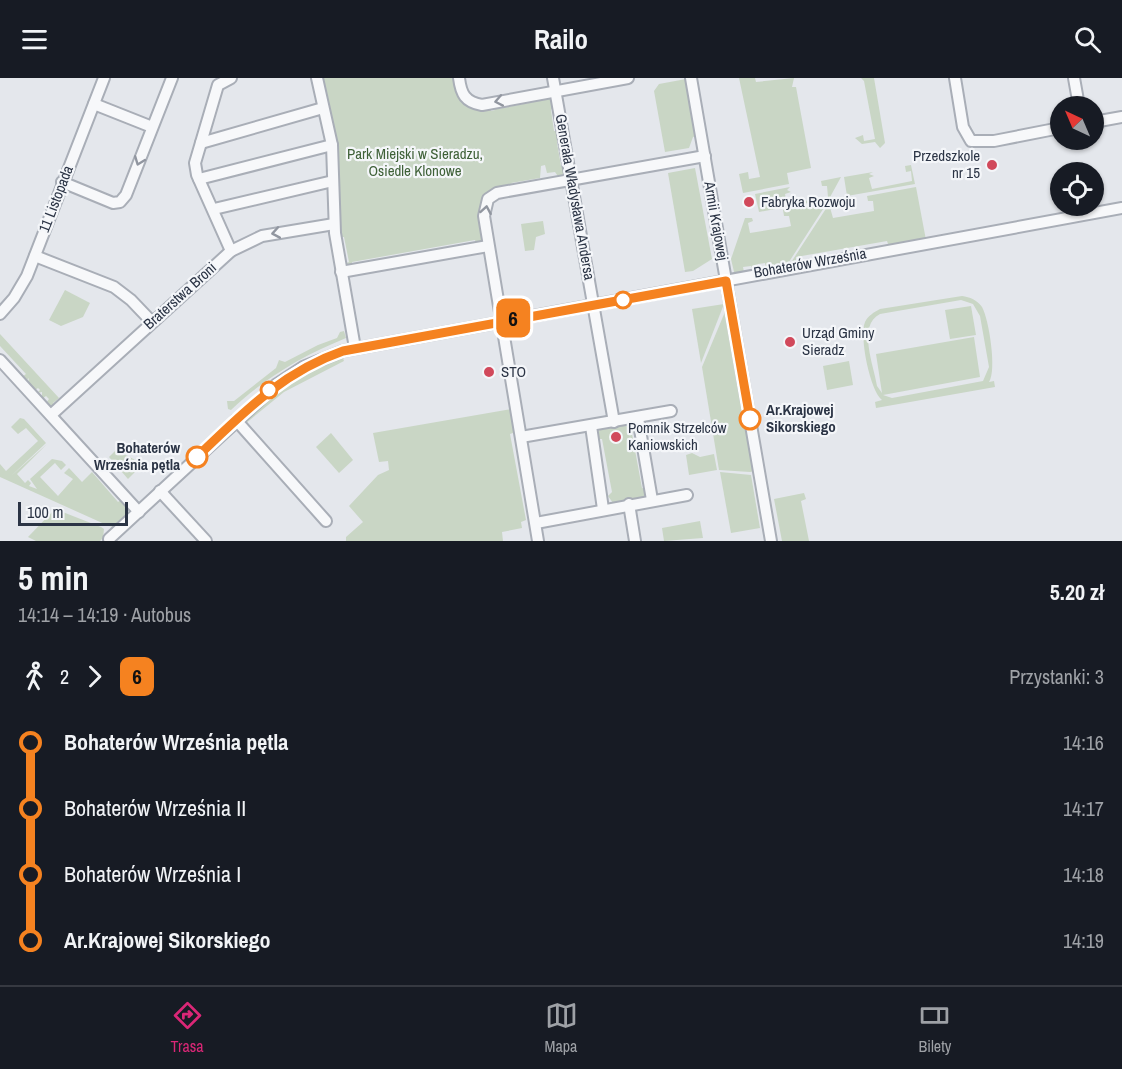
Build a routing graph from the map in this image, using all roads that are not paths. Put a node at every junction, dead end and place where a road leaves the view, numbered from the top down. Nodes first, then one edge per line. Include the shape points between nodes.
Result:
1 (104, 78) edge
2 (172, 78) edge
3 (231, 78) edge
4 (317, 78) edge
5 (459, 78) edge
6 (553, 78) edge
7 (628, 78) edge
8 (691, 78) edge
9 (955, 78) edge
10 (1074, 78) edge
11 (555, 91) junction
12 (1077, 96) edge
13 (94, 104) junction
14 (323, 108) junction
15 (1122, 117) edge
16 (1104, 120) edge
17 (152, 127) junction
18 (1050, 130) edge
19 (201, 143) junction
20 (332, 145) junction
21 (705, 156) junction
22 (199, 179) junction
23 (572, 179) junction
24 (333, 181) junction
25 (62, 182) junction
26 (1122, 208) edge
27 (214, 209) junction
28 (334, 224) junction
29 (488, 246) junction
30 (231, 250) junction
31 (35, 256) junction
32 (341, 272) junction
33 (726, 281) junction
34 (594, 304) junction
35 (0, 314) edge
36 (501, 321) junction
37 (152, 322) junction
38 (355, 348) junction
39 (0, 360) edge
40 (671, 411) dead end
41 (51, 415) junction
42 (638, 417) junction
43 (236, 420) junction
44 (614, 422) junction
45 (591, 426) junction
46 (521, 437) junction
47 (160, 491) junction
48 (687, 495) dead end
49 (652, 500) junction
50 (629, 504) junction
51 (603, 509) junction
52 (139, 512) junction
53 (326, 521) dead end
54 (536, 523) junction
55 (109, 540) edge
56 (206, 541) edge
57 (538, 541) edge
58 (635, 541) edge
59 (771, 541) edge

1 - 13 street, 11 Listopada
2 - 17 street
3 - 19 street via 218,85
4 - 14 street
11 -> 5 street via 482,105 463,96
6 - 11 street, Generała Władysława Andersa
7 - 11 street
8 - 21 street, Armii Krajowej
9 - 18 street via 966,135 977,143
10 - 12 street
11 - 23 street, Generała Władysława Andersa
13 - 17 street
13 - 25 street, 11 Listopada
14 - 19 street
14 - 20 street
15 - 16 street
17 -> 25 street via 120,202 113,203
19 - 22 street via 195,163
20 - 22 street
20 - 24 street
21 - 23 street
21 - 33 street, Armii Krajowej
22 - 27 street
29 -> 23 street via 485,205 492,196
23 - 34 street, Generała Władysława Andersa
24 - 27 street
24 - 28 street
25 - 31 street, 11 Listopada
26 - 33 street, Bohaterów Września
27 - 30 street
28 -> 30 street, Braterstwa Broni via 262,236
28 - 32 street
29 - 32 street
29 - 36 street
30 - 37 street, Braterstwa Broni
31 - 35 street, 11 Listopada via 22,286
31 - 37 street via 114,288
32 - 38 street
33 - 34 street, Bohaterów Września
33 - 59 street, Armii Krajowej
34 - 36 street, Bohaterów Września
34 - 44 street, Generała Władysława Andersa
36 - 38 street, Bohaterów Września
36 - 46 street
37 - 41 street, Braterstwa Broni
38 - 43 street, Bohaterów Września via 290,374
39 - 41 street
40 - 42 street
41 - 52 street
42 - 44 street
42 - 49 street
43 - 47 street, Bohaterów Września
43 - 53 street
44 - 45 street
45 - 46 street
45 - 51 street
46 - 54 street
47 - 52 street, Bohaterów Września
47 - 56 street
48 - 49 street
49 - 50 street
50 - 51 street
50 - 58 street
51 - 54 street
52 - 55 street, Bohaterów Września
54 - 57 street

